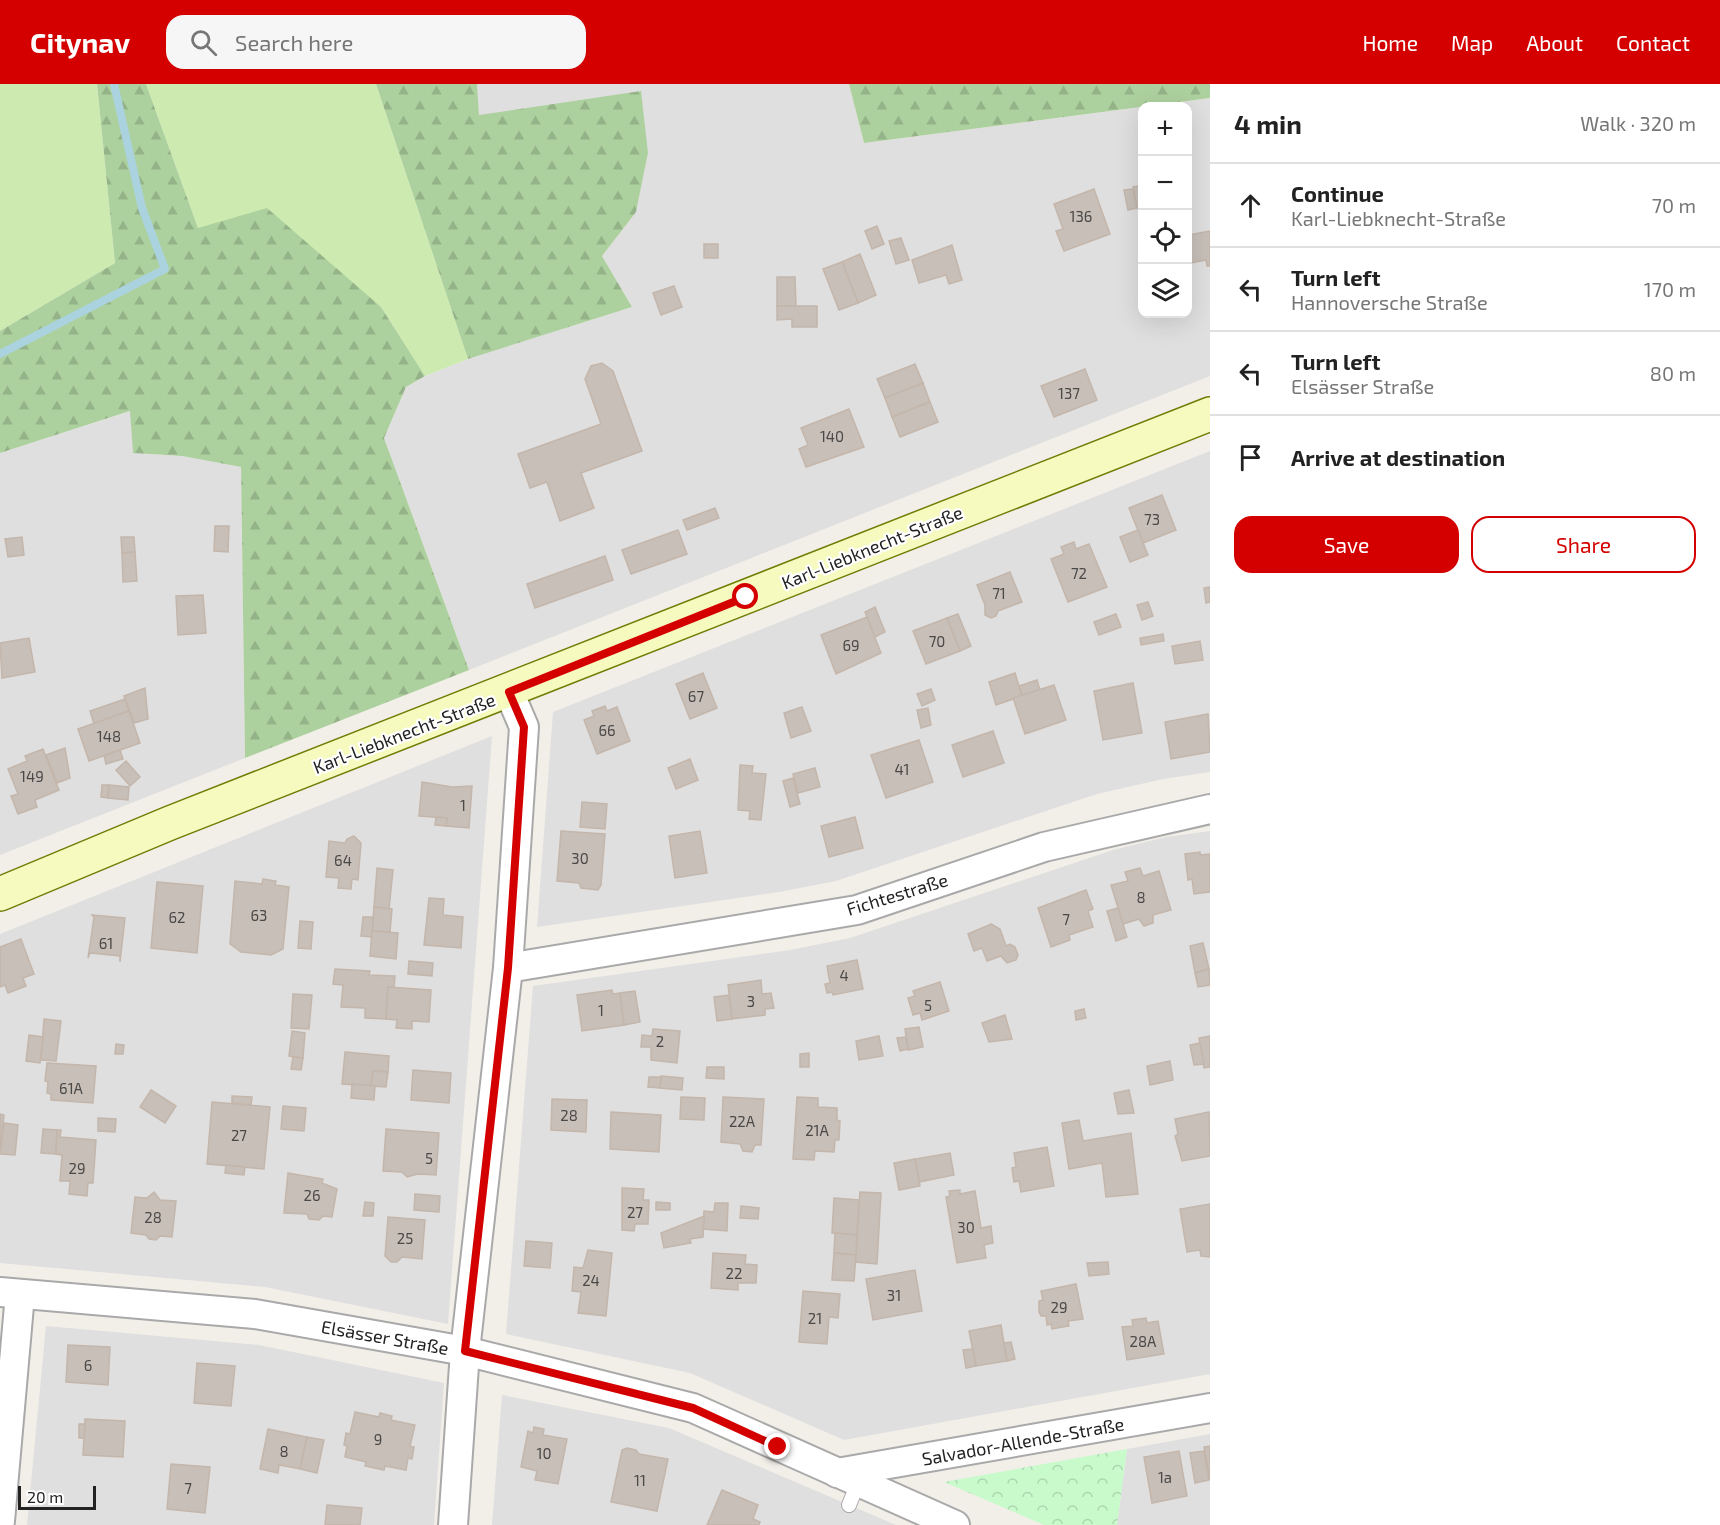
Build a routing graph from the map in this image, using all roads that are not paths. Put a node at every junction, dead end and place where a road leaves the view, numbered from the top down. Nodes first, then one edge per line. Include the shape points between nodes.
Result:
1 (1210, 414) edge
2 (509, 692) junction
3 (1210, 809) edge
4 (0, 894) edge
5 (508, 968) junction
6 (10, 1293) edge
7 (465, 1351) junction
8 (1210, 1408) edge
9 (848, 1487) junction
10 (0, 1521) edge
11 (453, 1525) edge
12 (955, 1525) edge

1 - 2 street, Karl-Liebknecht-Straße
2 - 4 street, Karl-Liebknecht-Straße via 170,823
2 - 5 street via 524,727
3 - 5 street, Fichtestraße via 1044,847 857,910
5 - 7 street
6 - 7 street, Elsässer Straße via 255,1314
6 - 10 street
7 - 9 street, Elsässer Straße via 693,1408
7 - 11 street
8 - 9 street, Salvador-Allende-Straße
9 - 12 street, Elsässer Straße

